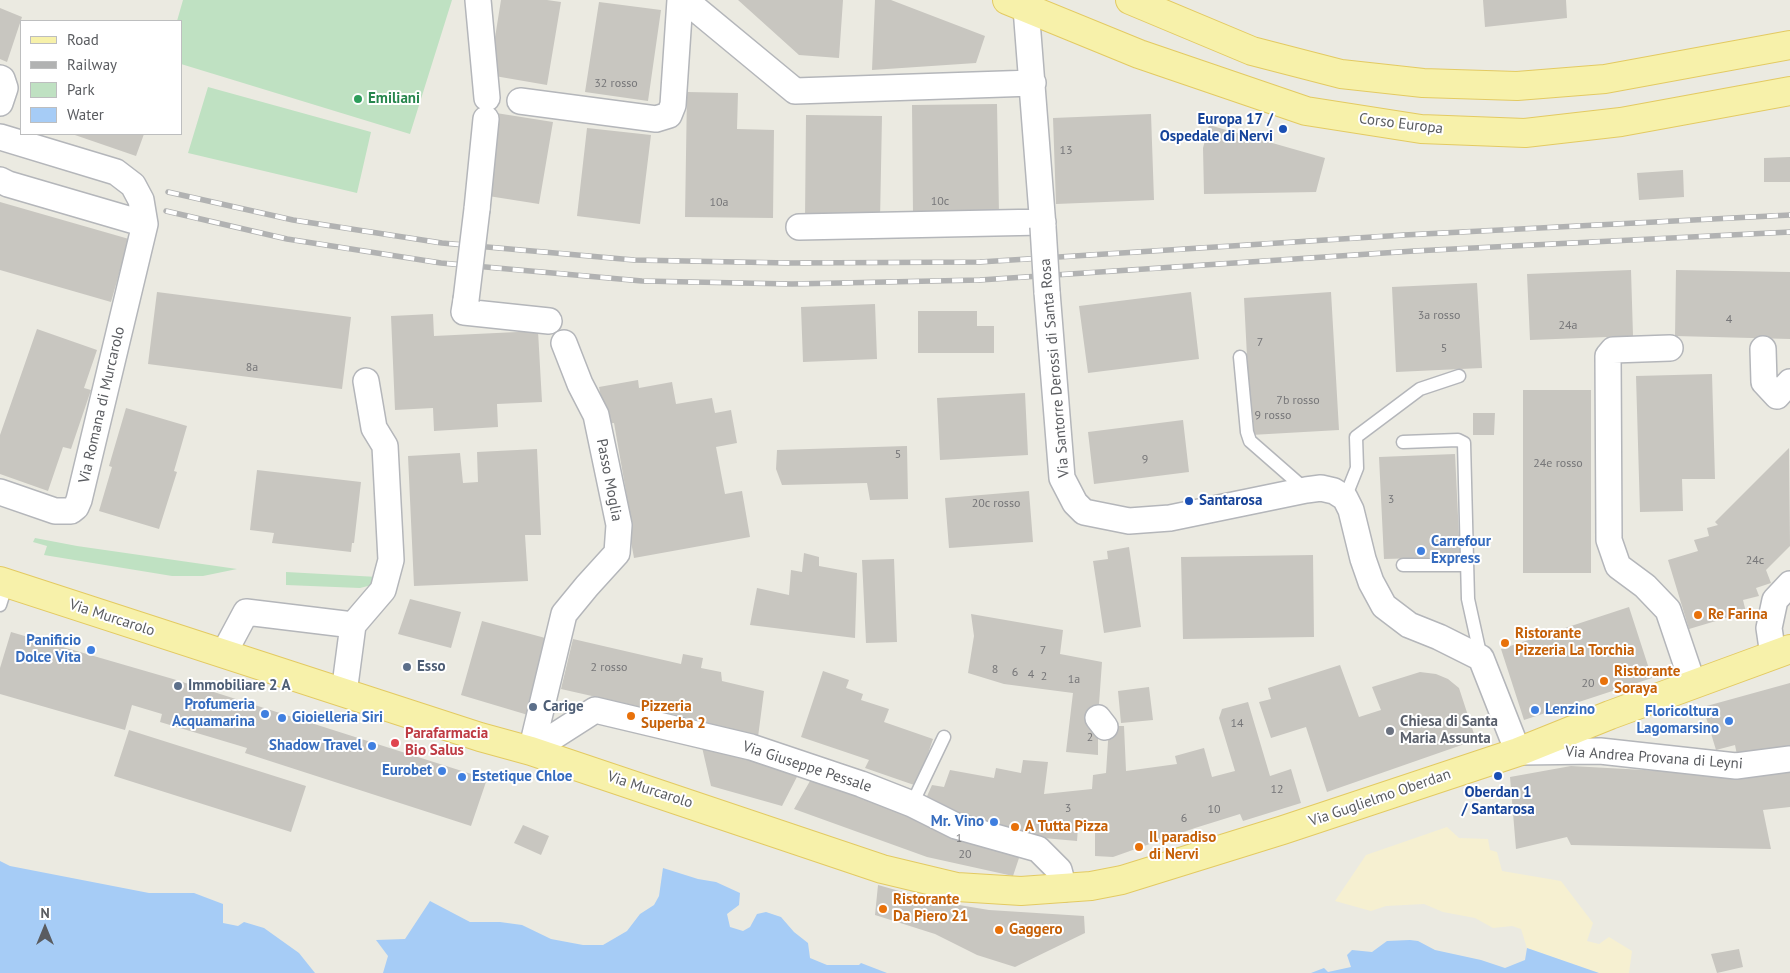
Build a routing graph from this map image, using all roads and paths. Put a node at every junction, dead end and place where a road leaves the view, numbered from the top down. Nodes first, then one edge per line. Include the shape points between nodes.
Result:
1 (478, 0) edge
2 (680, 0) edge
3 (685, 0) edge
4 (1130, 0) edge
5 (1021, 3) edge
6 (1790, 45) edge
7 (0, 78) edge
8 (1033, 83) junction
9 (1790, 90) edge
10 (520, 101) dead end
11 (0, 103) edge
12 (4, 138) edge
13 (0, 162) edge
14 (0, 180) edge
15 (145, 224) junction
16 (1043, 224) junction
17 (799, 228) dead end
18 (549, 321) dead end
19 (564, 343) dead end
20 (1670, 348) dead end
21 (1763, 349) dead end
22 (1240, 357) dead end
23 (1459, 376) dead end
24 (366, 381) dead end
25 (1790, 382) edge
26 (1403, 442) dead end
27 (1306, 490) junction
28 (0, 492) edge
29 (1346, 498) junction
30 (1403, 565) dead end
31 (1467, 565) junction
32 (1790, 584) edge
33 (2, 590) edge
34 (354, 625) junction
35 (1782, 652) edge
36 (224, 653) junction
37 (1481, 658) junction
38 (1693, 684) junction
39 (344, 693) junction
40 (944, 737) dead end
41 (531, 751) junction
42 (1518, 752) junction
43 (1790, 759) edge
44 (912, 804) junction
45 (957, 887) joint
46 (1064, 889) junction

1 - 18 street, bridge via 487,109 464,312
2 - 10 street via 673,105 669,115 656,119
3 - 8 street via 796,91
4 - 6 main road via 1252,51 1341,74 1423,83 1516,86 1604,79
5 - 8 street, Via Santorre Derossi di Santa Rosa
5 - 9 main road, Corso Europa via 1139,54 1306,111 1421,129 1525,133 1621,122
7 - 11 street via 5,88
8 - 16 street, Via Santorre Derossi di Santa Rosa
12 - 13 street, Via Romana di Murcarolo
12 - 15 street, Via Romana di Murcarolo via 116,172 133,185
14 - 15 street
15 - 28 street, Via Romana di Murcarolo via 76,507 71,511 55,511
16 - 17 street
16 - 27 street, Via Santorre Derossi di Santa Rosa, bridge via 1062,478 1074,503 1084,512 1129,521 1170,518
19 - 41 street, Passo Moglia via 596,415 619,525 617,553 564,614
20 - 38 street via 1613,350 1608,356 1609,540 1618,566 1645,586 1668,610
21 - 25 street via 1764,382 1777,396
22 - 27 lane via 1250,441
23 - 29 lane via 1420,389 1356,437 1357,468
24 - 34 street via 374,428 385,446 391,560 383,590
26 - 31 lane via 1458,440 1464,443
27 - 29 street, Via Santorre Derossi di Santa Rosa via 1321,488
29 - 37 street via 1371,582 1384,606 1408,625
30 - 31 lane
31 - 37 lane via 1468,599
32 - 35 street via 1775,600 1769,628
33 - 36 main road, Via Murcarolo
34 - 36 street via 246,612
34 - 39 street
35 - 38 main road, Via Guglielmo Oberdan
36 - 39 main road, Via Murcarolo
37 - 42 street
38 - 42 main road, Via Guglielmo Oberdan
39 - 41 main road, Via Murcarolo
40 - 44 lane
41 - 44 street, Via Giuseppe Pessale via 595,710 751,747
41 - 45 main road, Via Murcarolo via 882,869
42 - 43 street, Via Andrea Provana di Leyni via 1600,751 1736,766
42 - 46 main road, Via Guglielmo Oberdan via 1314,820 1152,880
44 - 46 street, Via Giuseppe Pessale via 956,826 1038,849 1059,870
45 - 46 main road, Via Guglielmo Oberdan via 1021,892

